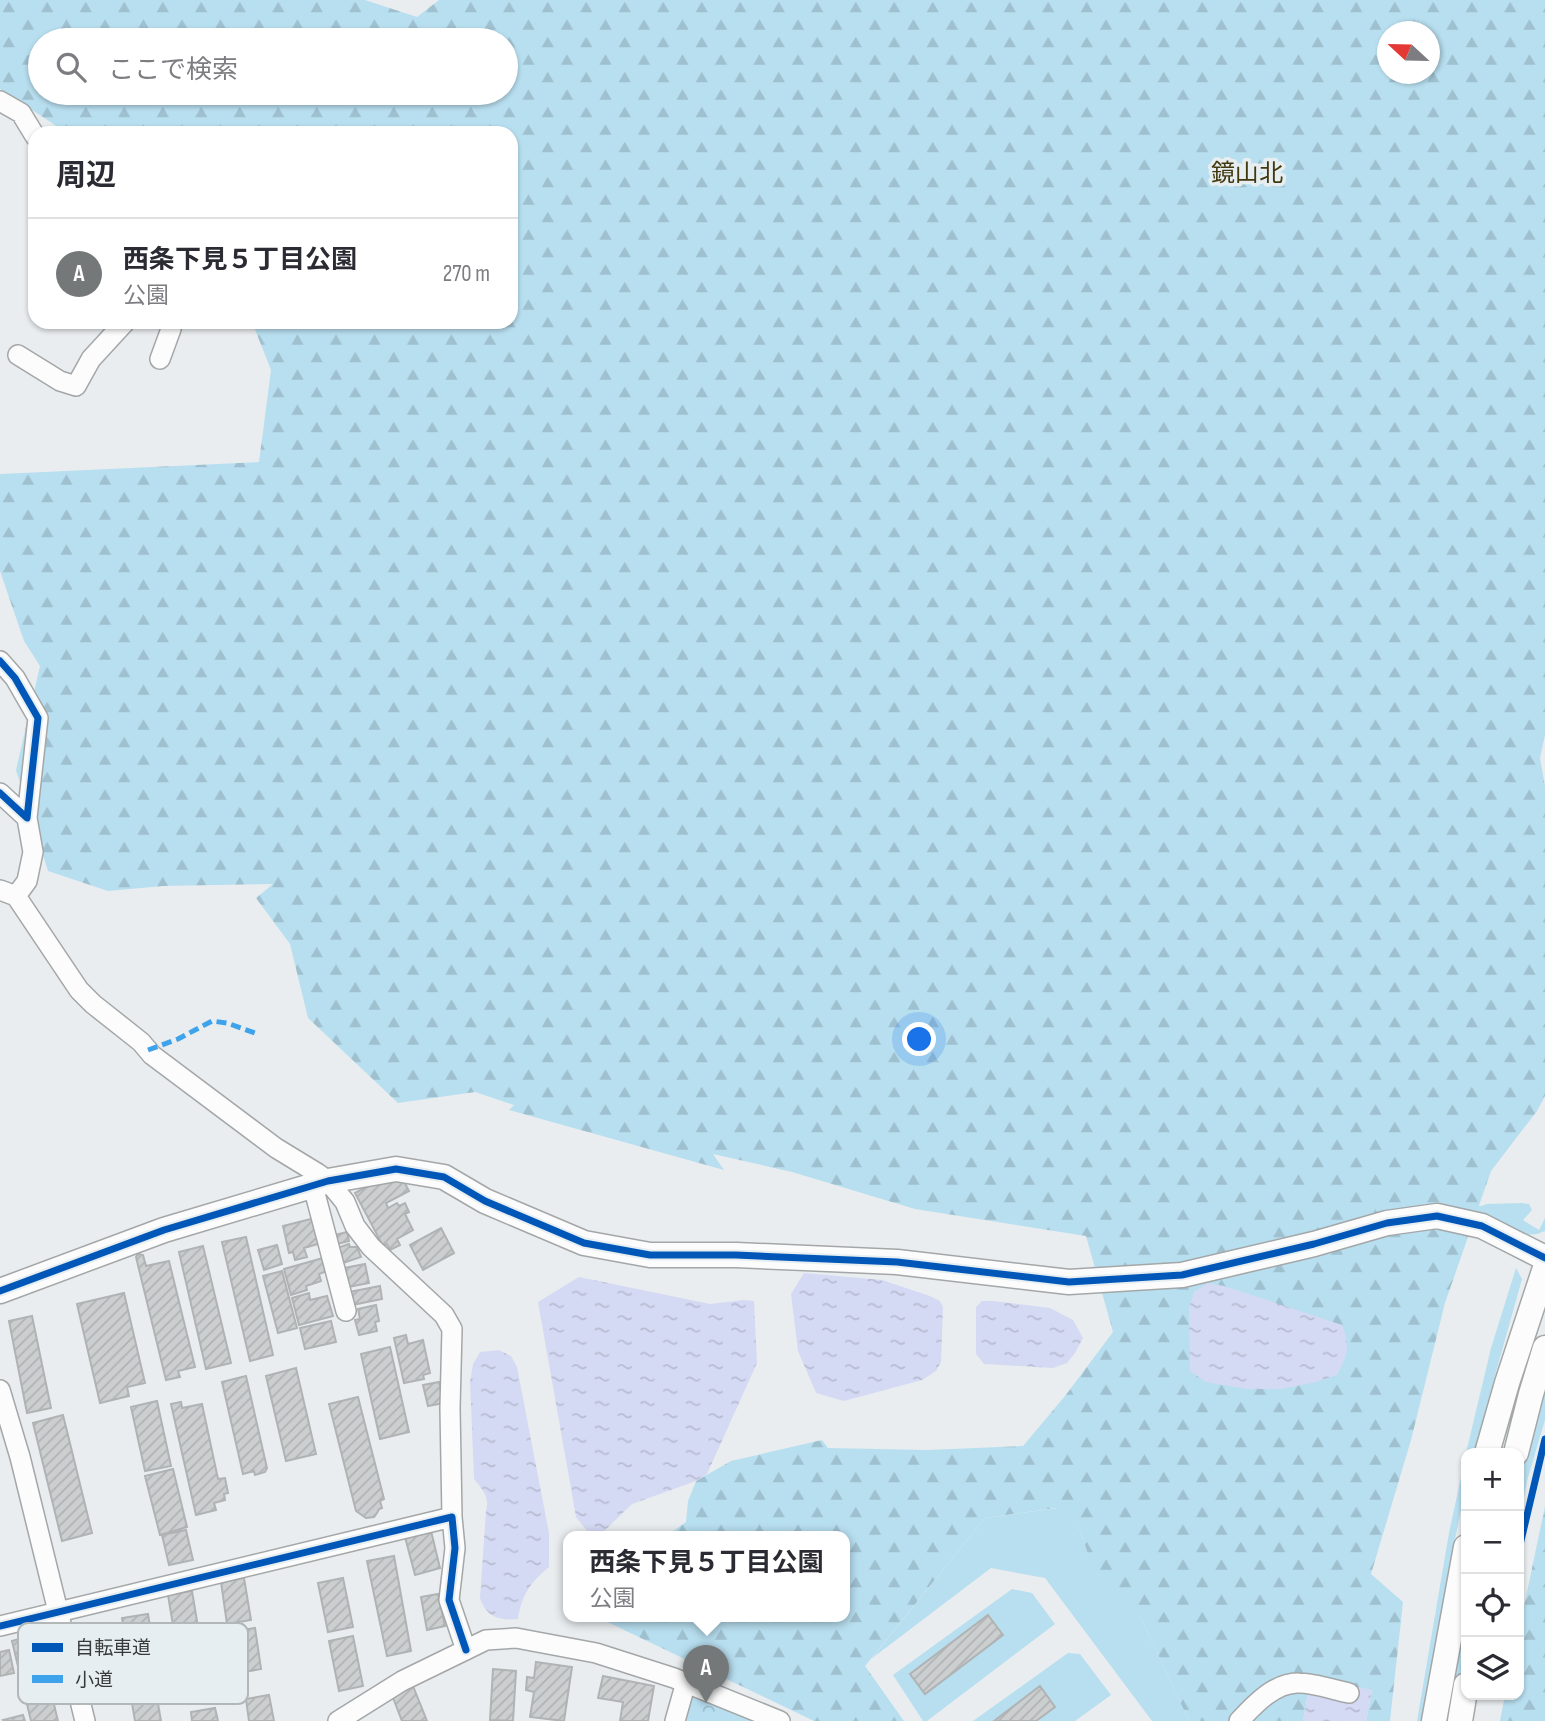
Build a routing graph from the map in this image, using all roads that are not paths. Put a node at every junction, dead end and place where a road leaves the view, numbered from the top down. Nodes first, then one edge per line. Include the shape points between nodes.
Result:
1 (0, 101) edge
2 (29, 126) edge
3 (119, 329) edge
4 (172, 329) edge
5 (18, 355) dead end
6 (160, 359) dead end
7 (0, 661) edge
8 (0, 793) edge
9 (27, 818) junction
10 (8, 893) edge
11 (321, 1184) junction
12 (1545, 1258) edge
13 (1545, 1268) edge
14 (0, 1291) edge
15 (346, 1311) dead end
16 (1545, 1348) edge
17 (0, 1390) edge
18 (1488, 1448) edge
19 (1517, 1448) edge
20 (452, 1517) junction
21 (1461, 1574) edge
22 (59, 1612) junction
23 (62, 1623) edge
24 (0, 1626) edge
25 (466, 1650) junction
26 (686, 1682) junction
27 (1349, 1693) dead end
28 (1464, 1700) edge
29 (338, 1721) edge
30 (675, 1721) edge
31 (780, 1721) edge
32 (1239, 1721) edge
33 (1434, 1721) edge
34 (1460, 1721) edge

1 - 2 street via 21,113
3 - 5 street via 91,359 76,386
4 - 6 street
7 - 9 street via 38,718
8 - 9 street
9 - 10 street via 33,852 27,881
10 - 11 street via 93,1004 162,1063 317,1173
11 - 12 street via 396,1169 444,1177 584,1243 650,1255 897,1262 1069,1282 1182,1275 1387,1223 1437,1216 1482,1226
11 - 14 street via 164,1230
11 - 15 street
11 - 20 street via 345,1202 355,1226 372,1247 444,1315 452,1329
13 - 18 street
16 - 19 street
17 - 22 street
20 - 22 street
20 - 25 street via 455,1548 449,1600
21 - 33 street
22 - 23 street
22 - 24 street
25 - 26 street via 486,1640 516,1638 596,1653
25 - 29 street via 402,1681
26 - 30 street
26 - 31 street
27 - 32 street via 1297,1682 1275,1689
28 - 34 street

